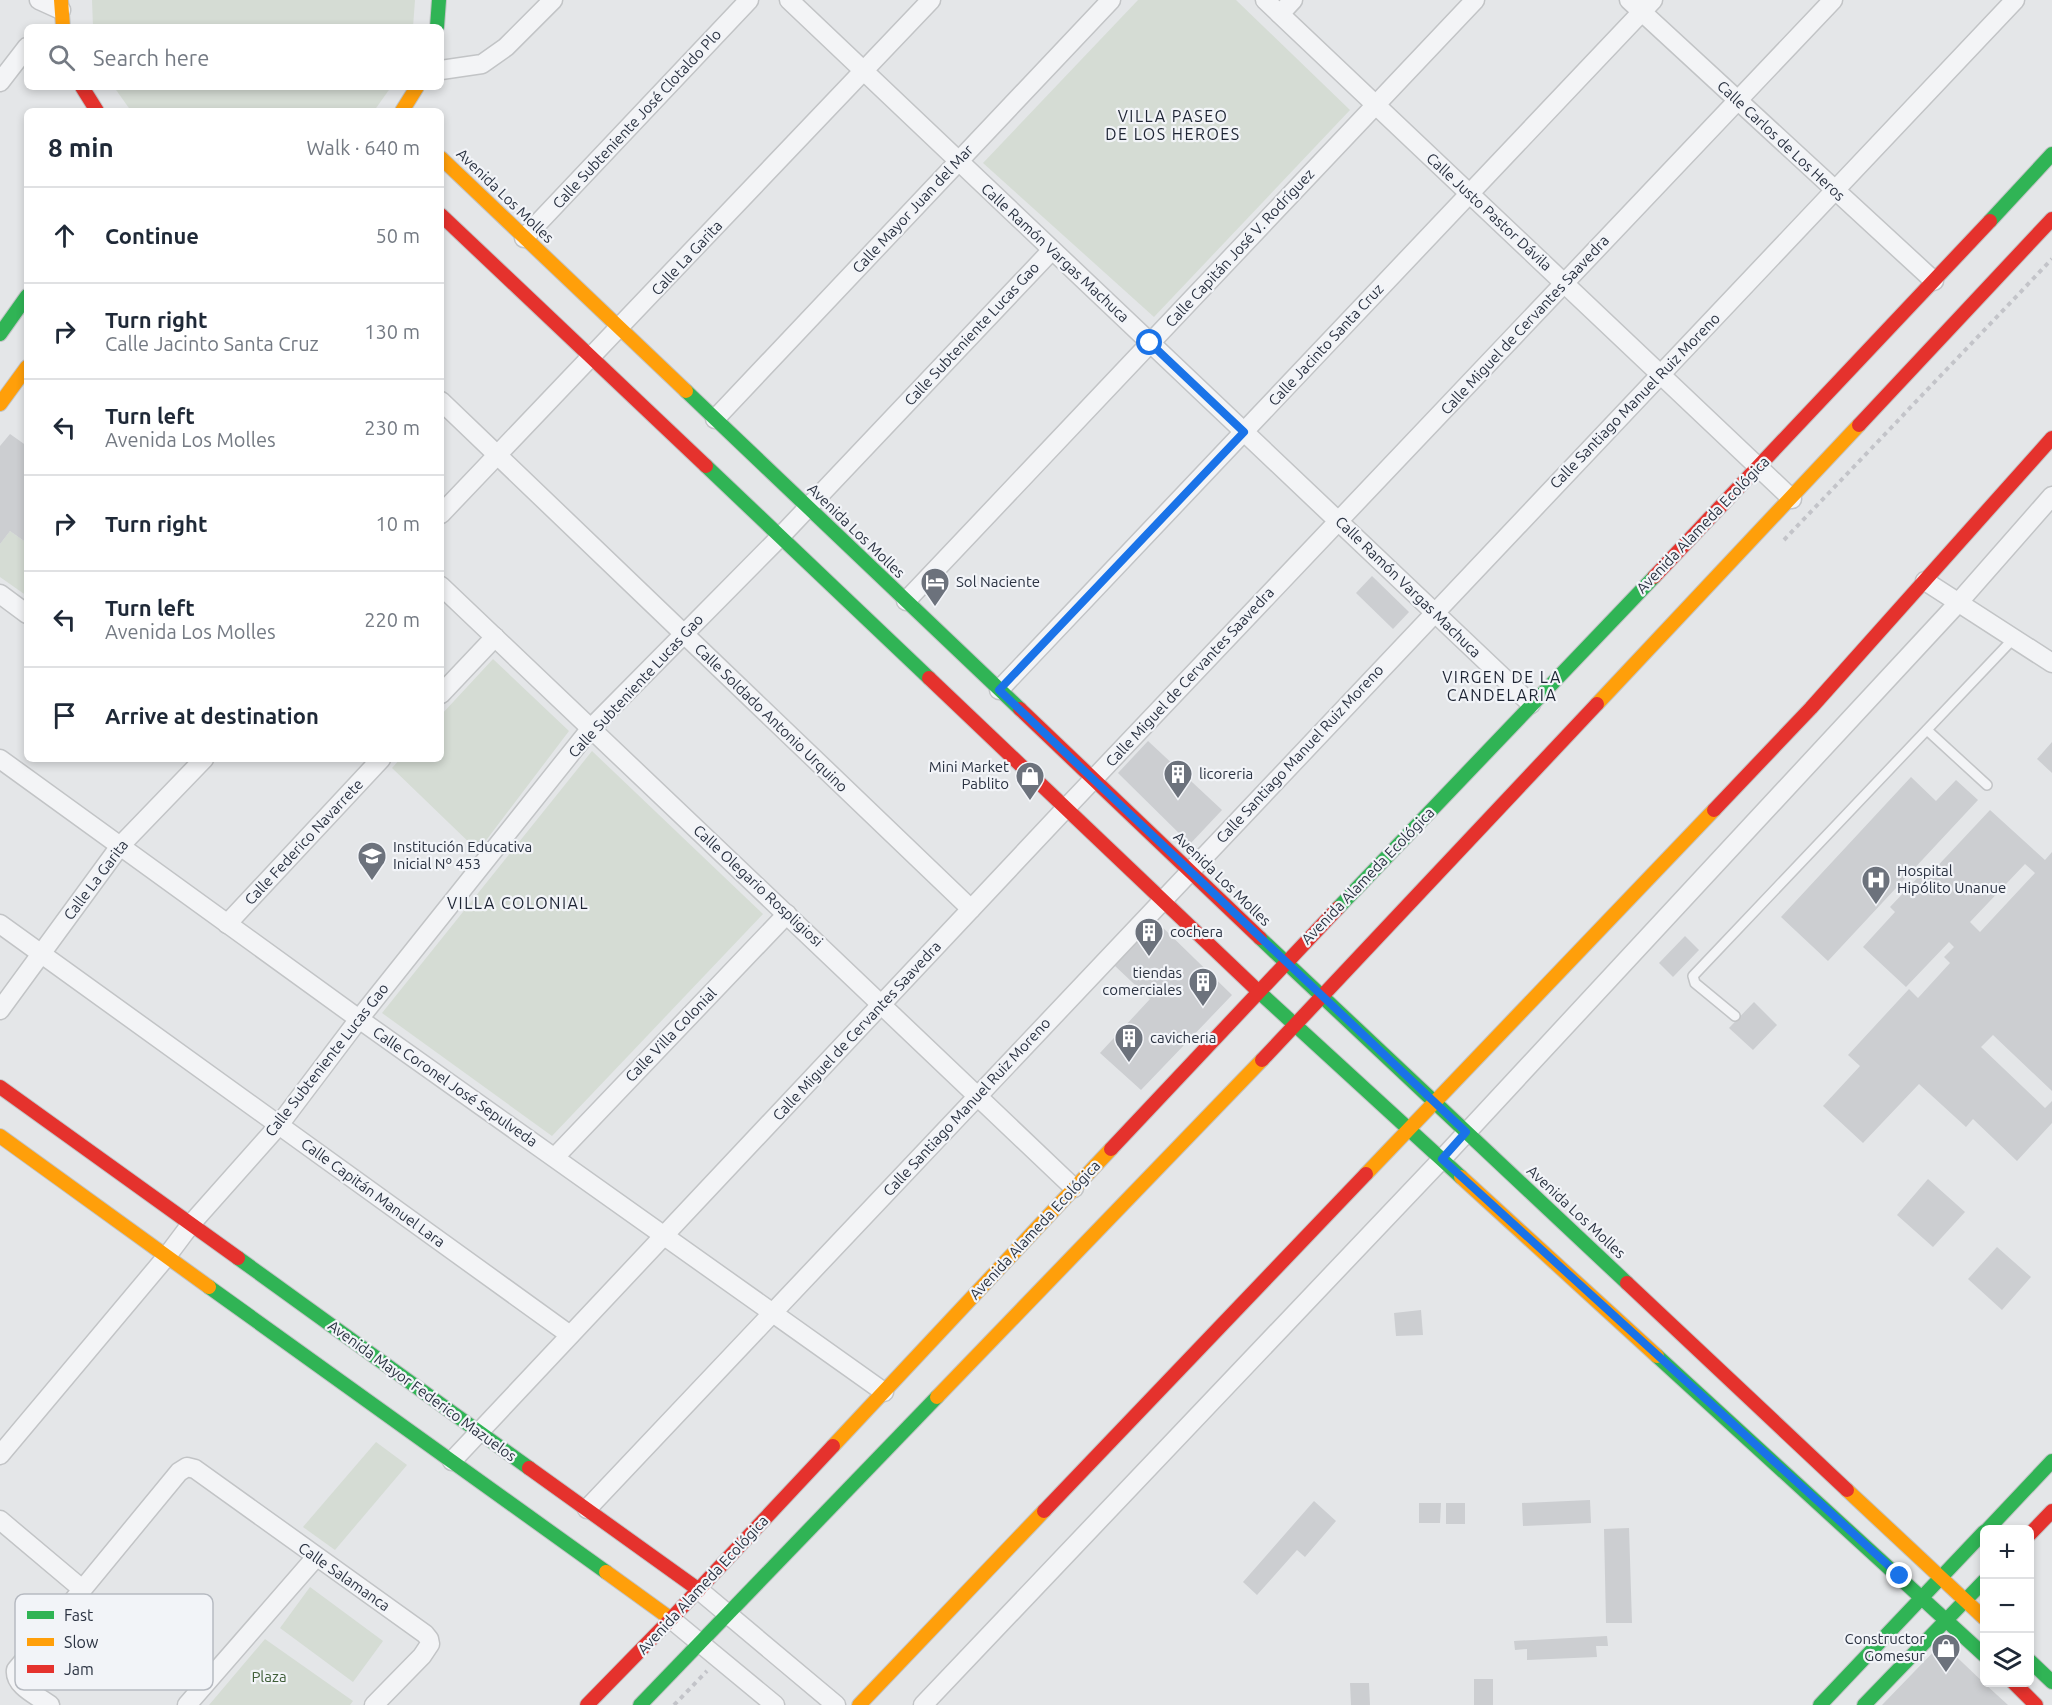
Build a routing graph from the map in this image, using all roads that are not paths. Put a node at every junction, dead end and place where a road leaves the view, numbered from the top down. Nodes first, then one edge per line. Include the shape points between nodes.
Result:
1 (39, 0) edge
2 (439, 0) edge
3 (553, 0) edge
4 (749, 0) edge
5 (789, 0) edge
6 (931, 0) edge
7 (1111, 0) edge
8 (1265, 0) edge
9 (1293, 0) edge
10 (1475, 0) edge
11 (1833, 0) edge
12 (2015, 0) edge
13 (1641, 4) edge
14 (1280, 14) junction
15 (59, 16) edge
16 (437, 24) edge
17 (24, 51) edge
18 (444, 70) edge
19 (863, 71) junction
20 (0, 82) edge
21 (84, 90) edge
22 (415, 90) edge
23 (1737, 100) junction
24 (1376, 105) junction
25 (95, 108) edge
26 (404, 108) edge
27 (2052, 154) edge
28 (444, 161) edge
29 (958, 161) junction
30 (1835, 190) junction
31 (1469, 194) junction
32 (444, 218) edge
33 (2052, 219) edge
34 (524, 238) junction
35 (1052, 250) junction
36 (1934, 281) junction
37 (1564, 283) junction
38 (24, 300) edge
39 (620, 328) junction
40 (0, 334) edge
41 (1150, 343) junction
42 (591, 358) junction
43 (24, 372) edge
44 (1660, 375) junction
45 (0, 404) edge
46 (444, 404) edge
47 (714, 419) junction
48 (1244, 432) junction
49 (2052, 438) edge
50 (498, 455) junction
51 (1758, 468) junction
52 (2052, 496) edge
53 (1792, 499) junction
54 (808, 507) junction
55 (444, 511) edge
56 (1338, 521) junction
57 (780, 537) junction
58 (1925, 581) junction
59 (444, 589) edge
60 (0, 594) edge
61 (906, 601) junction
62 (1958, 603) junction
63 (24, 612) edge
64 (1434, 613) junction
65 (684, 634) junction
66 (495, 637) junction
67 (2015, 637) junction
68 (2052, 663) edge
69 (999, 690) junction
70 (444, 691) edge
71 (1531, 704) junction
72 (591, 728) junction
73 (1927, 730) junction
74 (0, 759) edge
75 (201, 762) edge
76 (378, 762) edge
77 (1094, 780) junction
78 (1987, 785) dead end
79 (1066, 808) junction
80 (120, 846) junction
81 (1190, 871) junction
82 (1162, 900) junction
83 (971, 909) junction
84 (787, 914) junction
85 (0, 924) edge
86 (227, 924) junction
87 (41, 954) junction
88 (1286, 962) junction
89 (1258, 991) junction
90 (1323, 998) junction
91 (882, 1004) junction
92 (0, 1010) edge
93 (1735, 1016) dead end
94 (359, 1019) junction
95 (1295, 1025) junction
96 (0, 1087) edge
97 (977, 1096) junction
98 (1435, 1102) junction
99 (279, 1125) junction
100 (1410, 1129) junction
101 (1466, 1132) junction
102 (0, 1136) edge
103 (555, 1157) junction
104 (1442, 1159) junction
105 (1074, 1188) junction
106 (191, 1224) junction
107 (663, 1236) junction
108 (167, 1256) junction
109 (772, 1314) junction
110 (570, 1335) junction
111 (884, 1392) junction
112 (479, 1432) junction
113 (0, 1455) edge
114 (452, 1461) junction
115 (2052, 1461) edge
116 (587, 1509) junction
117 (2052, 1511) edge
118 (0, 1520) edge
119 (1992, 1525) edge
120 (2034, 1530) edge
121 (1980, 1537) edge
122 (315, 1557) junction
123 (1942, 1577) junction
124 (1980, 1585) edge
125 (82, 1589) junction
126 (699, 1590) junction
127 (78, 1594) edge
128 (1923, 1597) junction
129 (1966, 1600) junction
130 (1980, 1613) edge
131 (728, 1614) junction
132 (671, 1619) junction
133 (1947, 1619) junction
134 (700, 1643) junction
135 (1980, 1651) edge
136 (2034, 1665) edge
137 (213, 1675) edge
138 (2052, 1682) edge
139 (2017, 1687) edge
140 (29, 1690) edge
141 (200, 1690) edge
142 (50, 1705) edge
143 (187, 1705) edge
144 (374, 1705) edge
145 (587, 1705) edge
146 (640, 1705) edge
147 (776, 1705) edge
148 (836, 1705) edge
149 (859, 1705) edge
150 (923, 1705) edge
151 (1820, 1705) edge
152 (1864, 1705) edge
153 (2036, 1705) edge

1 - 15 street
2 - 16 street
3 - 18 street via 506,47 482,64
4 - 34 street, Calle Subteniente José Clotaldo Plo
5 - 19 street, Calle Ramón Vargas Machuca
6 - 19 street, Calle La Garita
7 - 29 street, Calle Mayor Juan del Mar
8 - 14 street, Calle Justo Pastor Dávila
9 - 14 street
10 - 24 street, Calle Capitán José V. Rodríguez
11 - 23 street, Calle Miguel de Cervantes Saavedra
12 - 30 street, Calle Santiago Manuel Ruiz Moreno
13 - 23 street, Calle Carlos de Los Heros
13 - 31 street, Calle Jacinto Santa Cruz
14 - 24 street, Calle Justo Pastor Dávila
17 - 20 street
19 - 29 street, Calle Ramón Vargas Machuca
19 - 39 street, Calle La Garita
21 - 25 street
22 - 26 street
23 - 30 street, Calle Carlos de Los Heros
23 - 37 street, Calle Miguel de Cervantes Saavedra
24 - 31 street, Calle Justo Pastor Dávila
24 - 41 street, Calle Capitán José V. Rodríguez
27 - 36 street, Avenida Alameda Ecológica
28 - 34 street, Avenida Los Molles
29 - 35 street, Calle Ramón Vargas Machuca
29 - 47 street, Calle Mayor Juan del Mar
30 - 36 street, Calle Carlos de Los Heros
30 - 44 street, Calle Santiago Manuel Ruiz Moreno
31 - 37 street, Calle Justo Pastor Dávila
31 - 48 street, Calle Jacinto Santa Cruz
32 - 42 street
33 - 53 street
34 - 39 street, Avenida Los Molles
35 - 41 street, Calle Ramón Vargas Machuca
35 - 54 street, Calle Subteniente Lucas Gao
36 - 51 street, Avenida Alameda Ecológica
37 - 44 street, Calle Justo Pastor Dávila
37 - 56 street, Calle Miguel de Cervantes Saavedra
38 - 40 street
39 - 42 street, Calle La Garita
39 - 47 street, Avenida Los Molles
41 - 48 street, Calle Ramón Vargas Machuca
41 - 61 street, Calle Capitán José V. Rodríguez
42 - 50 street, Calle La Garita
42 - 57 street
43 - 45 street
44 - 51 street, Calle Justo Pastor Dávila
44 - 64 street, Calle Santiago Manuel Ruiz Moreno
46 - 50 street, Calle Soldado Antonio Urquino
47 - 54 street, Avenida Los Molles
48 - 56 street, Calle Ramón Vargas Machuca
48 - 69 street, Calle Jacinto Santa Cruz
49 - 58 street
50 - 55 street, Calle La Garita
50 - 65 street, Calle Soldado Antonio Urquino
51 - 53 street, Calle Justo Pastor Dávila
51 - 71 street, Avenida Alameda Ecológica
52 - 62 street
53 - 90 street
54 - 57 street, Calle Subteniente Lucas Gao
54 - 61 street, Avenida Los Molles
56 - 64 street, Calle Ramón Vargas Machuca
56 - 77 street, Calle Miguel de Cervantes Saavedra
57 - 65 street, Calle Subteniente Lucas Gao
57 - 79 street
58 - 62 street
58 - 98 street via 1811,708
59 - 66 street, Calle Olegario Rospligiosi
60 - 63 street
61 - 69 street, Avenida Los Molles
62 - 67 street
62 - 101 street
64 - 71 street, Calle Ramón Vargas Machuca
64 - 81 street, Calle Santiago Manuel Ruiz Moreno
65 - 72 street, Calle Subteniente Lucas Gao
65 - 83 street, Calle Soldado Antonio Urquino
66 - 70 street
66 - 72 street, Calle Olegario Rospligiosi
67 - 68 street
67 - 73 lane
69 - 77 street, Avenida Los Molles
71 - 88 street, Avenida Alameda Ecológica
72 - 84 street, Calle Olegario Rospligiosi
72 - 94 street, Calle Subteniente Lucas Gao
73 - 78 lane
73 - 93 lane via 1693,976 1695,983
74 - 80 street, Calle Coronel José Sepulveda
75 - 80 street, Calle La Garita
76 - 86 street, Calle Federico Navarrete
77 - 79 street, Calle Miguel de Cervantes Saavedra
77 - 81 street, Avenida Los Molles
79 - 82 street
79 - 83 street, Calle Miguel de Cervantes Saavedra
80 - 86 street, Calle Coronel José Sepulveda
80 - 87 street, Calle La Garita
81 - 82 street, Calle Santiago Manuel Ruiz Moreno
81 - 88 street, Avenida Los Molles
82 - 89 street
82 - 97 street, Calle Santiago Manuel Ruiz Moreno
83 - 91 street, Calle Miguel de Cervantes Saavedra
84 - 91 street, Calle Olegario Rospligiosi
84 - 103 street, Calle Villa Colonial
85 - 87 street, Calle Capitán Manuel Lara
86 - 94 street, Calle Coronel José Sepulveda
87 - 92 street, Calle La Garita
87 - 99 street, Calle Capitán Manuel Lara
88 - 89 street, Avenida Alameda Ecológica
88 - 90 street, Avenida Los Molles
89 - 95 street
89 - 105 street, Avenida Alameda Ecológica
90 - 95 street
90 - 98 street, Avenida Los Molles
91 - 97 street, Calle Olegario Rospligiosi
91 - 107 street, Calle Miguel de Cervantes Saavedra
94 - 99 street, Calle Subteniente Lucas Gao
94 - 103 street, Calle Coronel José Sepulveda
95 - 100 street
95 - 131 street
96 - 106 street, Avenida Mayor Federico Mazuelos
97 - 105 street, Calle Olegario Rospligiosi
97 - 109 street, Calle Santiago Manuel Ruiz Moreno
98 - 100 street
98 - 101 street, Avenida Los Molles
99 - 106 street, Calle Subteniente Lucas Gao
99 - 110 street, Calle Capitán Manuel Lara
100 - 104 street
100 - 149 street
101 - 104 street
101 - 123 street, Avenida Los Molles
102 - 108 street
103 - 107 street, Calle Coronel José Sepulveda
104 - 128 street
104 - 150 street
105 - 111 street, Avenida Alameda Ecológica
106 - 108 street, Calle Subteniente Lucas Gao
106 - 112 street, Avenida Mayor Federico Mazuelos
107 - 109 street, Calle Coronel José Sepulveda
107 - 110 street, Calle Miguel de Cervantes Saavedra
108 - 113 street, Calle Subteniente Lucas Gao
108 - 114 street
109 - 111 street, Calle Coronel José Sepulveda
109 - 116 street, Calle Santiago Manuel Ruiz Moreno
110 - 112 street, Calle Miguel de Cervantes Saavedra
111 - 126 street, Avenida Alameda Ecológica
112 - 114 street, Calle Miguel de Cervantes Saavedra
112 - 116 street, Avenida Mayor Federico Mazuelos
114 - 132 street
115 - 119 street
116 - 126 street, Avenida Mayor Federico Mazuelos
117 - 120 street
118 - 125 street
121 - 123 street
122 - 125 street, Calle Salamanca via 187,1467
122 - 137 street
122 - 144 street, Calle Salamanca via 429,1639 422,1656
123 - 128 street
123 - 129 street, Avenida Los Molles
124 - 129 street
125 - 127 street
126 - 131 street, Avenida Mayor Federico Mazuelos
126 - 132 street, Avenida Alameda Ecológica
128 - 133 street
128 - 151 street
129 - 130 street, Avenida Los Molles
129 - 133 street
131 - 134 street
131 - 148 street, Avenida Mayor Federico Mazuelos
132 - 134 street
132 - 145 street, Avenida Alameda Ecológica
133 - 135 street
133 - 152 street
134 - 146 street
134 - 147 street
136 - 138 street
139 - 153 street
140 - 142 street
141 - 143 street

